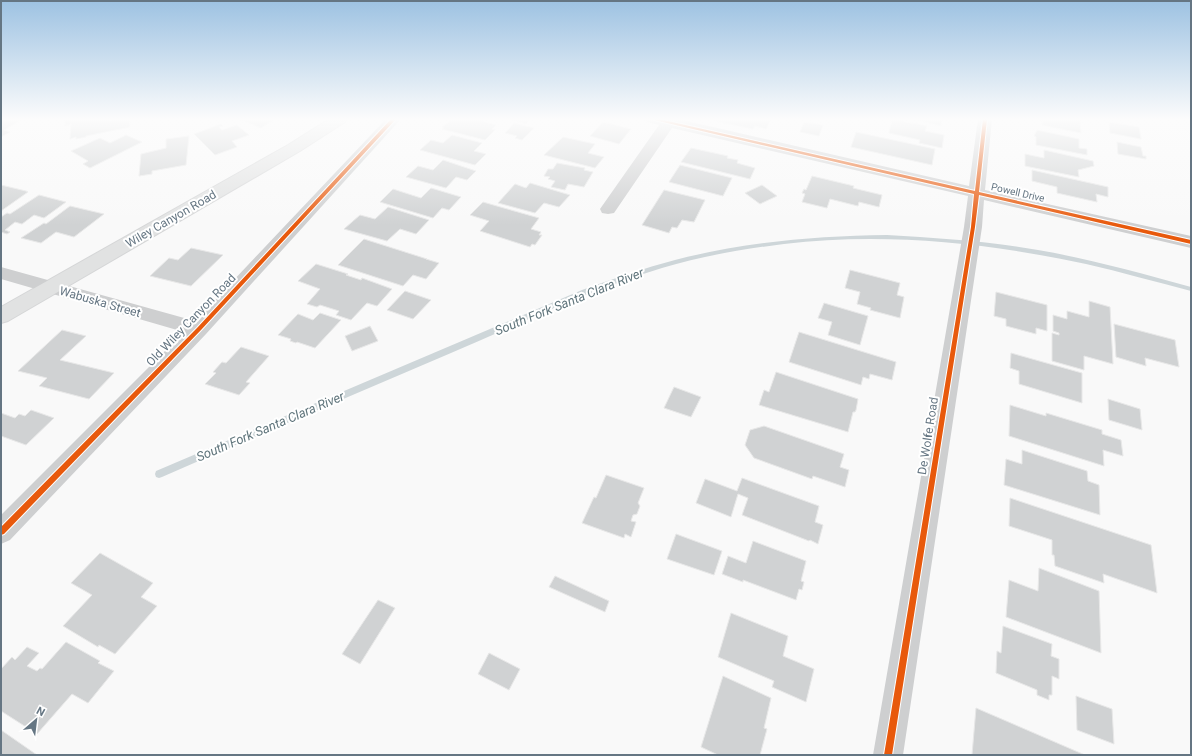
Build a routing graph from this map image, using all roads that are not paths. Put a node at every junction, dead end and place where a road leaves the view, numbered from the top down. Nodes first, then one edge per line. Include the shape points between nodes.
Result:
1 (283, 154) edge
2 (361, 154) edge
3 (647, 154) edge
4 (811, 154) edge
5 (981, 154) edge
6 (976, 193) junction
7 (608, 209) dead end
8 (1191, 242) edge
9 (1, 273) edge
10 (50, 288) junction
11 (1, 316) edge
12 (199, 329) junction
13 (1, 532) edge
14 (888, 755) edge

1 - 10 street, Wiley Canyon Road
2 - 12 street, Old Wiley Canyon Road
3 - 7 street
4 - 6 street, Powell Drive
5 - 6 street, De Wolfe Road
6 - 8 street, Powell Drive
6 - 14 street, De Wolfe Road via 968,259
9 - 10 street, Wabuska Street
10 - 11 street, Wiley Canyon Road
10 - 12 street, Wabuska Street
12 - 13 street, Old Wiley Canyon Road

